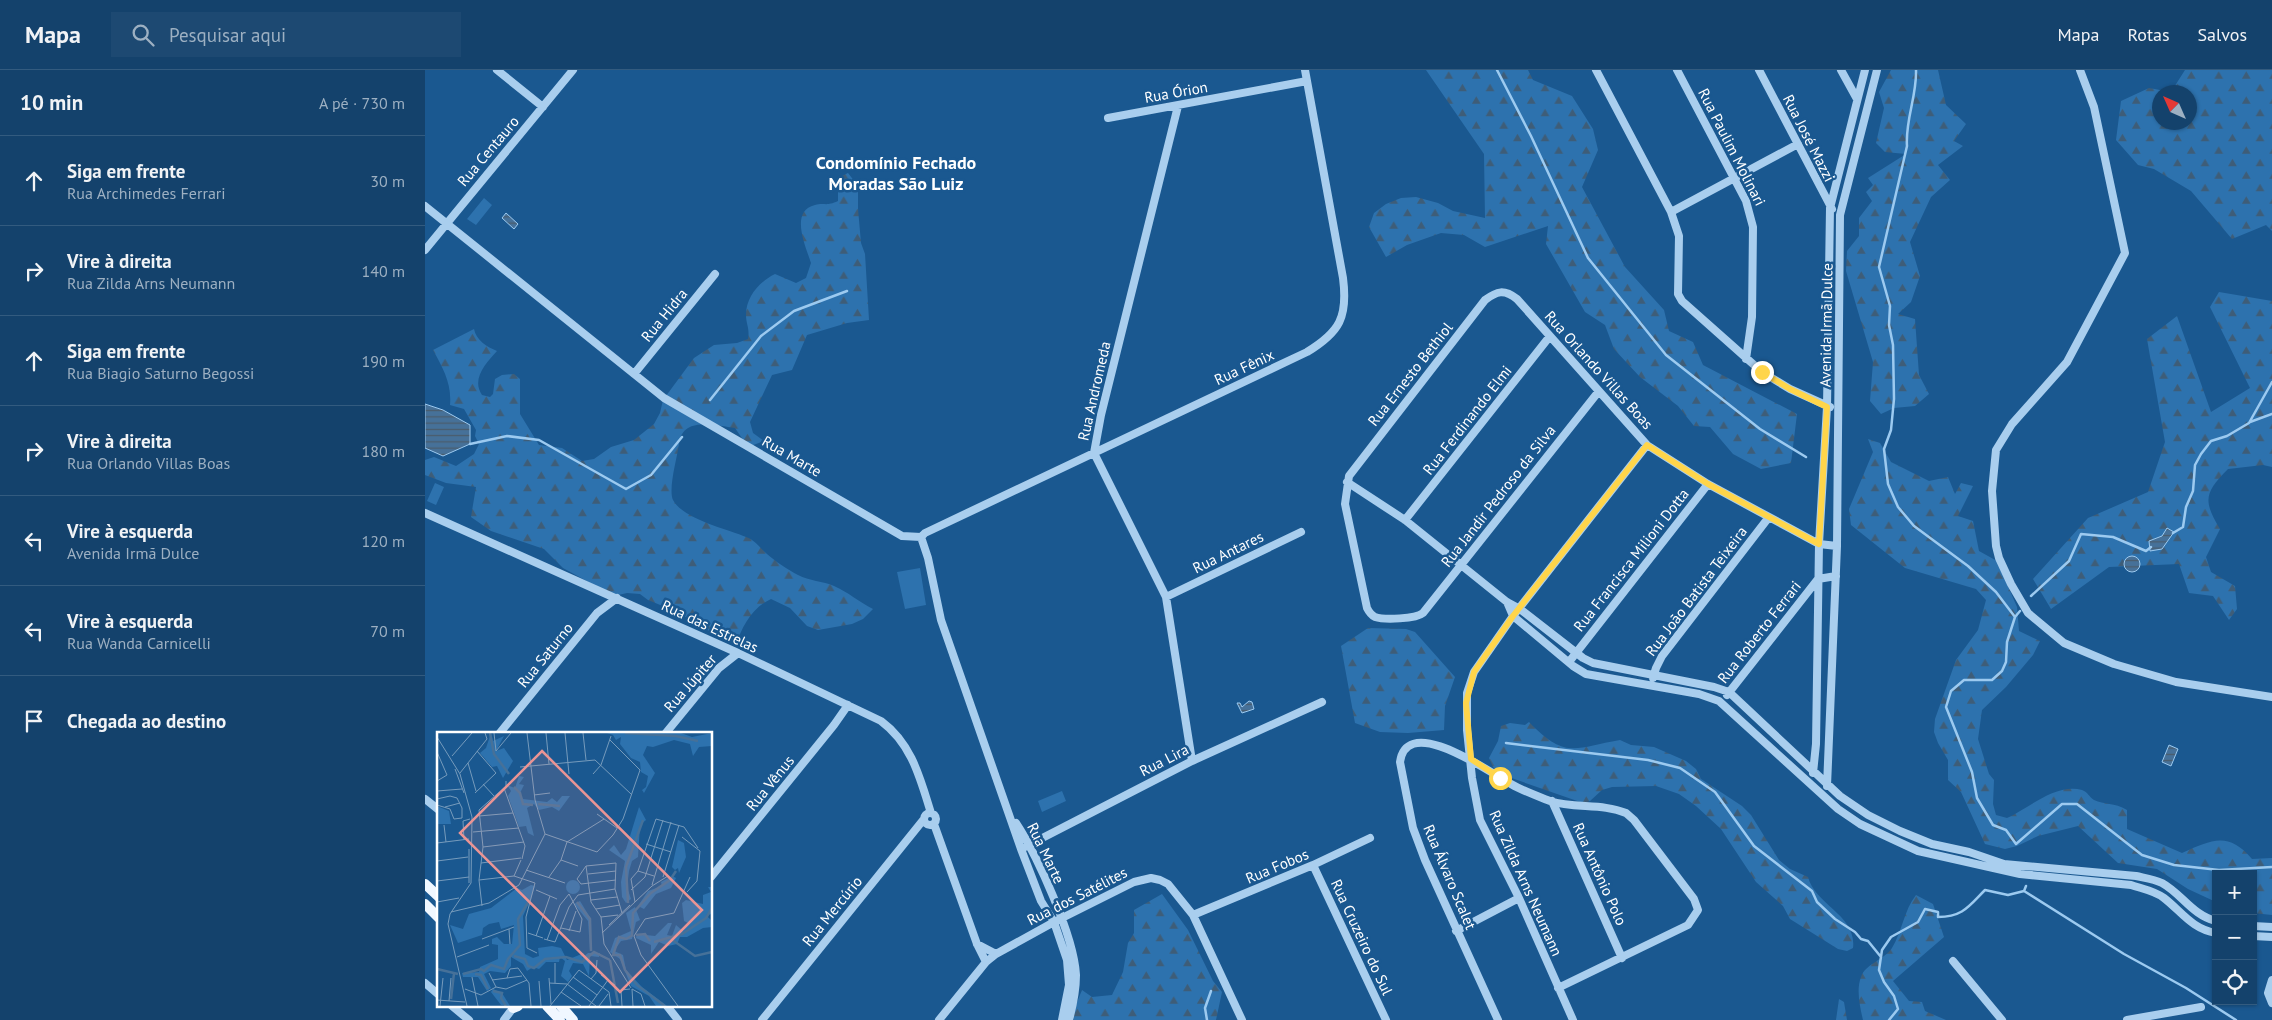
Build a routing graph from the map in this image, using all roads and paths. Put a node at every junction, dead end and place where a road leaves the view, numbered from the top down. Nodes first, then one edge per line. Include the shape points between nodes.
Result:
1 (497, 70) edge
2 (573, 70) edge
3 (1305, 70) edge
4 (1597, 70) edge
5 (1677, 70) edge
6 (1759, 70) edge
7 (1841, 70) edge
8 (1865, 70) edge
9 (1877, 70) edge
10 (2080, 70) edge
11 (1307, 81) junction
12 (1857, 99) junction
13 (1868, 104) junction
14 (1178, 106) junction
15 (543, 107) junction
16 (1108, 118) dead end
17 (1798, 144) junction
18 (1734, 178) junction
19 (425, 206) edge
20 (1830, 208) junction
21 (1841, 211) junction
22 (1671, 212) junction
23 (446, 223) junction
24 (425, 250) edge
25 (715, 274) dead end
26 (1502, 291) joint
27 (1550, 336) junction
28 (1746, 359) junction
29 (634, 374) junction
30 (1599, 391) junction
31 (1827, 407) junction
32 (1839, 409) junction
33 (1647, 445) junction
34 (1093, 453) junction
35 (1347, 482) junction
36 (1708, 484) junction
37 (426, 514) edge
38 (1769, 517) junction
39 (1405, 520) junction
40 (1301, 532) dead end
41 (921, 537) junction
42 (1819, 544) junction
43 (1837, 546) junction
44 (1461, 565) junction
45 (1836, 576) junction
46 (1818, 580) junction
47 (1166, 597) junction
48 (617, 598) junction
49 (1507, 602) junction
50 (1520, 609) junction
51 (1513, 616) junction
52 (738, 653) junction
53 (1576, 653) junction
54 (1569, 662) junction
55 (1654, 675) junction
56 (1653, 685) junction
57 (1729, 692) junction
58 (2272, 697) edge
59 (1322, 702) dead end
60 (1722, 702) junction
61 (848, 705) junction
62 (501, 732) edge
63 (667, 732) edge
64 (1471, 759) junction
65 (1192, 761) junction
66 (1814, 771) junction
67 (1810, 783) junction
68 (1827, 785) junction
69 (1824, 795) junction
70 (425, 799) edge
71 (1552, 801) junction
72 (437, 808) edge
73 (931, 813) junction
74 (1011, 815) junction
75 (923, 819) junction
76 (934, 824) junction
77 (1370, 838) dead end
78 (1030, 845) junction
79 (1021, 849) junction
80 (1969, 852) junction
81 (1966, 863) junction
82 (1313, 865) junction
83 (2128, 875) junction
84 (713, 876) edge
85 (1044, 878) junction
86 (1034, 883) junction
87 (425, 884) edge
88 (2128, 885) junction
89 (437, 894) edge
90 (1519, 898) junction
91 (425, 904) edge
92 (437, 916) edge
93 (1193, 916) junction
94 (2212, 919) edge
95 (1057, 920) junction
96 (2257, 926) edge
97 (2272, 927) edge
98 (1456, 931) junction
99 (2212, 931) edge
100 (2257, 936) edge
101 (2272, 937) edge
102 (977, 944) junction
103 (996, 954) junction
104 (1622, 958) junction
105 (1953, 961) dead end
106 (986, 962) junction
107 (425, 983) edge
108 (2270, 983) edge
109 (1558, 988) junction
110 (437, 993) edge
111 (2272, 1003) edge
112 (2201, 1007) dead end
113 (454, 1008) edge
114 (514, 1008) edge
115 (549, 1008) edge
116 (563, 1008) edge
117 (669, 1008) edge
118 (2136, 1019) edge
119 (469, 1020) edge
120 (504, 1020) edge
121 (560, 1020) edge
122 (573, 1020) edge
123 (678, 1020) edge
124 (762, 1020) edge
125 (939, 1020) edge
126 (1062, 1020) edge
127 (1069, 1020) edge
128 (1242, 1020) edge
129 (1386, 1020) edge
130 (1498, 1020) edge
131 (1573, 1020) edge
132 (2002, 1020) edge
133 (2127, 1020) edge

1 - 15 street
2 - 15 street, Rua Centauro
3 - 11 street, Rua Fênix
4 - 22 street
5 - 18 street, Rua Paulim Molinari
6 - 17 street, Rua José Mazzi
7 - 12 street
8 - 12 street, Avenida Irmã Dulce
9 - 13 street, Avenida Irmã Dulce
10 - 58 street via 2094,107 2125,253 2067,362 2012,424 1996,450 1992,491 1999,558 2029,613 2064,643 2115,664 2177,682
11 - 14 street, Rua Órion
11 - 34 street, Rua Fênix via 1345,290 1343,310 1334,331 1307,352
12 - 13 street
12 - 20 street, Avenida Irmã Dulce
13 - 21 street, Avenida Irmã Dulce
14 - 16 street, Rua Órion
14 - 34 street, Rua Andromeda
15 - 23 street, Rua Centauro
17 - 18 street
17 - 20 street, Rua José Mazzi
18 - 22 street
18 - 28 street, Rua Paulim Molinari via 1752,219 1752,316
19 - 23 street, Rua Marte
20 - 21 street
20 - 31 street, Avenida Irmã Dulce
21 - 32 street, Avenida Irmã Dulce
22 - 28 street via 1679,236 1680,298
23 - 24 street, Rua Centauro
23 - 29 street, Rua Marte
25 - 29 street, Rua Hidra
26 - 27 street, Rua Orlando Villas Boas via 1517,299
26 - 35 street, Rua Ernesto Bethiol via 1485,300 1355,467
27 - 30 street, Rua Orlando Villas Boas
27 - 39 street, Rua Ferdinando Elmi
28 - 31 street via 1783,385
29 - 41 street, Rua Marte via 664,398 903,536
30 - 33 street, Rua Orlando Villas Boas
30 - 44 street, Rua Jandir Pedroso da Silva
31 - 32 street
31 - 42 street, Avenida Irmã Dulce
32 - 43 street, Avenida Irmã Dulce
33 - 36 street, Rua Orlando Villas Boas
33 - 50 street, Rua Zilda Arns Neumann
34 - 41 street, Rua Fênix
34 - 47 street, Rua Andromeda
35 - 39 street
35 - 44 street, Rua Jandir Pedroso da Silva via 1345,504 1369,612 1378,618 1419,617
36 - 38 street, Rua Orlando Villas Boas
36 - 53 street, Rua Francisca Milioni Dotta
37 - 48 street, Rua das Estrelas
38 - 42 street, Rua Orlando Villas Boas
38 - 55 street, Rua João Batista Teixeira via 1662,656
39 - 44 street
40 - 47 street, Rua Antares
41 - 74 street, Rua Marte via 941,620
42 - 43 street, Rua Orlando Villas Boas
42 - 46 street, Avenida Irmã Dulce
43 - 45 street, Avenida Irmã Dulce
44 - 49 street
45 - 46 street
45 - 68 street, Avenida Irmã Dulce
46 - 57 street, Rua Roberto Ferrari
46 - 66 street, Avenida Irmã Dulce
47 - 65 street, Rua Andromeda
48 - 52 street, Rua das Estrelas
48 - 62 street, Rua Saturno via 597,613
49 - 50 street
49 - 51 street
50 - 51 street, Rua Zilda Arns Neumann
50 - 53 street
51 - 54 street
51 - 64 street, Rua Zilda Arns Neumann via 1470,682 1465,717
52 - 61 street, Rua das Estrelas
52 - 63 street, Rua Júpiter via 719,668
53 - 54 street, Rua Francisca Milioni Dotta
53 - 55 street via 1593,663
54 - 56 street via 1586,674
55 - 56 street, Rua João Batista Teixeira
55 - 57 street
56 - 60 street via 1705,695
57 - 60 street, Rua Roberto Ferrari
57 - 66 street
59 - 65 street, Rua Lira
60 - 67 street
61 - 73 street, Rua das Estrelas via 881,721 905,745 916,765
61 - 84 street, Rua Vênus
64 - 71 street, Rua Álvaro Scalet via 1512,785
64 - 90 street, Rua Zilda Arns Neumann via 1480,820
64 - 98 street, Rua Álvaro Scalet via 1434,744 1417,743 1405,750 1400,762 1413,828
65 - 78 street, Rua Lira
66 - 67 street, Avenida Irmã Dulce
66 - 68 street
67 - 69 street
68 - 69 street, Avenida Irmã Dulce
68 - 80 street via 1850,804 1900,832 1932,844
69 - 81 street via 1845,814 1887,837 1918,851
70 - 72 street
71 - 104 street, Rua Antônio Polo
71 - 104 street, Rua Álvaro Scalet via 1626,813 1694,899 1698,910 1688,925
73 - 75 street
73 - 76 street via 936,819
74 - 78 street, Rua Marte
74 - 79 street, Rua Marte
75 - 76 street via 929,826
75 - 124 street, Rua Mercúrio
76 - 102 street
77 - 82 street, Rua Fobos
78 - 79 street, Rua Lira
78 - 85 street, Rua Marte
79 - 86 street, Rua Marte
80 - 81 street
80 - 83 street via 2004,864
81 - 88 street via 2020,874
82 - 93 street, Rua Fobos
82 - 129 street, Rua Cruzeiro do Sul
83 - 88 street
83 - 94 street via 2162,883 2193,910
85 - 86 street
85 - 95 street, Rua Marte
86 - 95 street, Rua Marte via 1041,901
87 - 89 main road
88 - 99 street via 2157,894 2191,923
90 - 98 street
90 - 109 street, Rua Zilda Arns Neumann
91 - 92 main road
93 - 95 street, Rua dos Satélites via 1168,884 1151,878 1134,882
93 - 128 street, Rua dos Satélites
95 - 103 street, Rua dos Satélites
95 - 126 street, Rua Marte via 1067,960 1069,985
95 - 127 street, Rua Marte via 1076,974 1075,998
96 - 97 street
98 - 130 street, Rua Álvaro Scalet
100 - 101 street
102 - 103 street
102 - 106 street
103 - 106 street, Rua dos Satélites
104 - 109 street
105 - 132 street
106 - 125 street, Rua dos Satélites
107 - 110 street
108 - 111 street via 2268,993
109 - 131 street, Rua Zilda Arns Neumann
112 - 118 street
113 - 119 street
114 - 120 street
115 - 121 main road
116 - 122 main road
117 - 123 street
118 - 133 street

